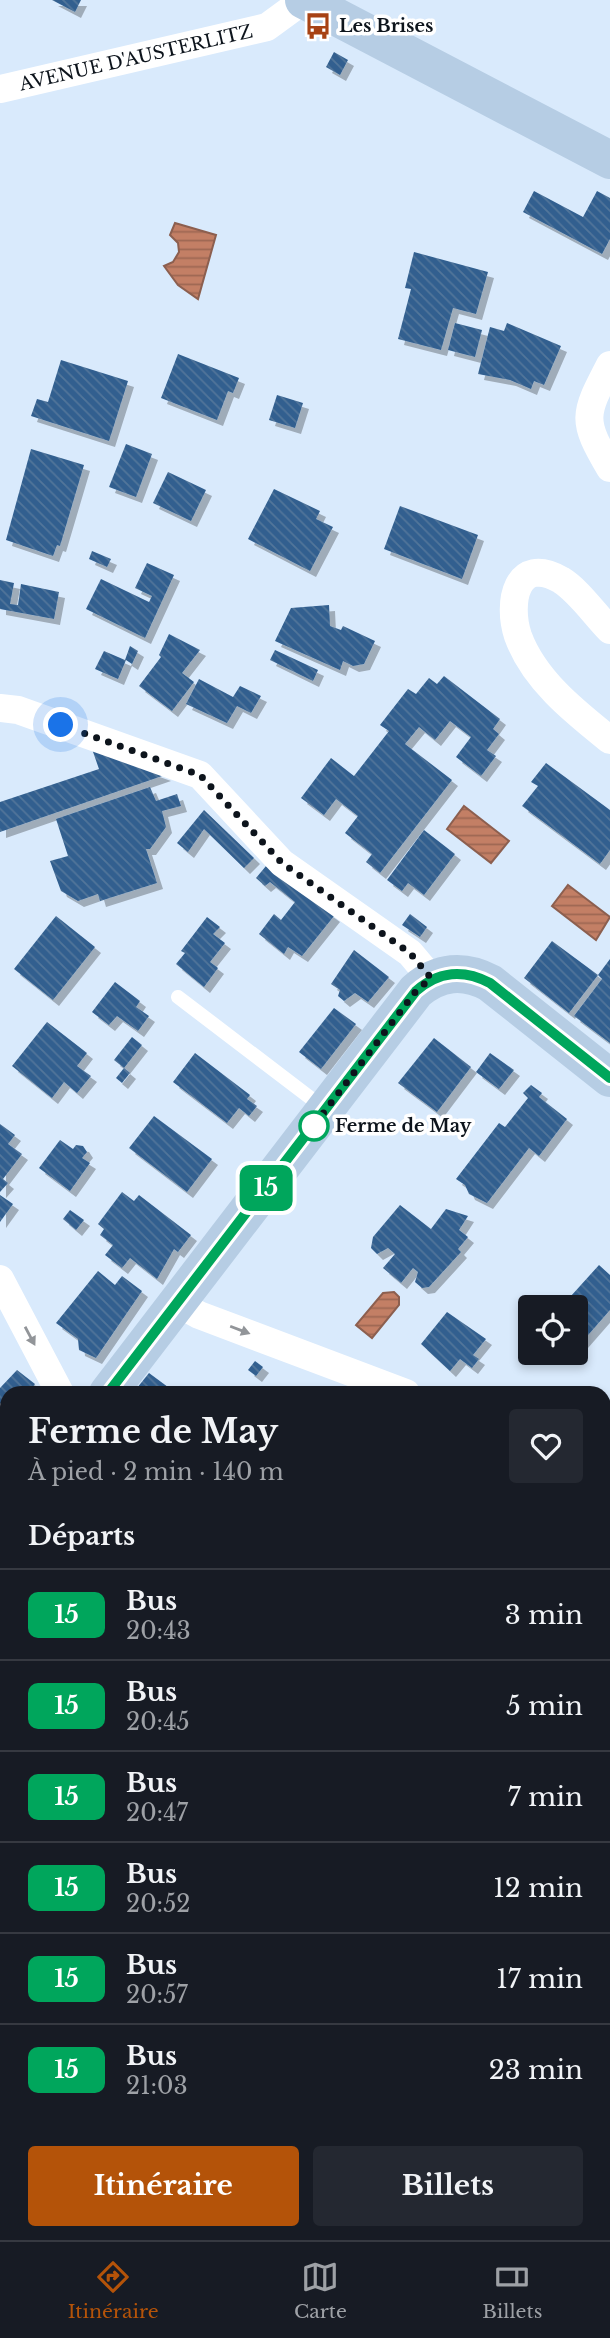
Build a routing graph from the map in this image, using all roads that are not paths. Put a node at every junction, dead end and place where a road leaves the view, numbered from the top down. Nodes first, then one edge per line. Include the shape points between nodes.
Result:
1 (304, 0) edge
2 (0, 89) edge
3 (610, 160) edge
4 (610, 365) edge
5 (610, 468) edge
6 (610, 630) edge
7 (0, 708) edge
8 (610, 740) edge
9 (431, 978) junction
10 (178, 997) dead end
11 (610, 1079) edge
12 (326, 1110) junction
13 (0, 1279) edge
14 (177, 1303) junction
15 (56, 1386) edge
16 (113, 1386) edge
17 (387, 1386) edge

1 - 2 street, AVENUE D'AUSTERLITZ via 267,27
1 - 3 main road
4 - 5 street via 591,401 587,422
6 - 8 street via 563,581 542,573 527,575 518,584 514,618 519,638 558,696
7 - 9 street via 18,710 200,775 282,863 410,953
9 - 11 main road via 463,974 490,983
9 - 12 main road via 416,991
10 - 12 lane
12 - 14 main road
13 -> 15 street
14 - 16 main road
14 -> 17 street

